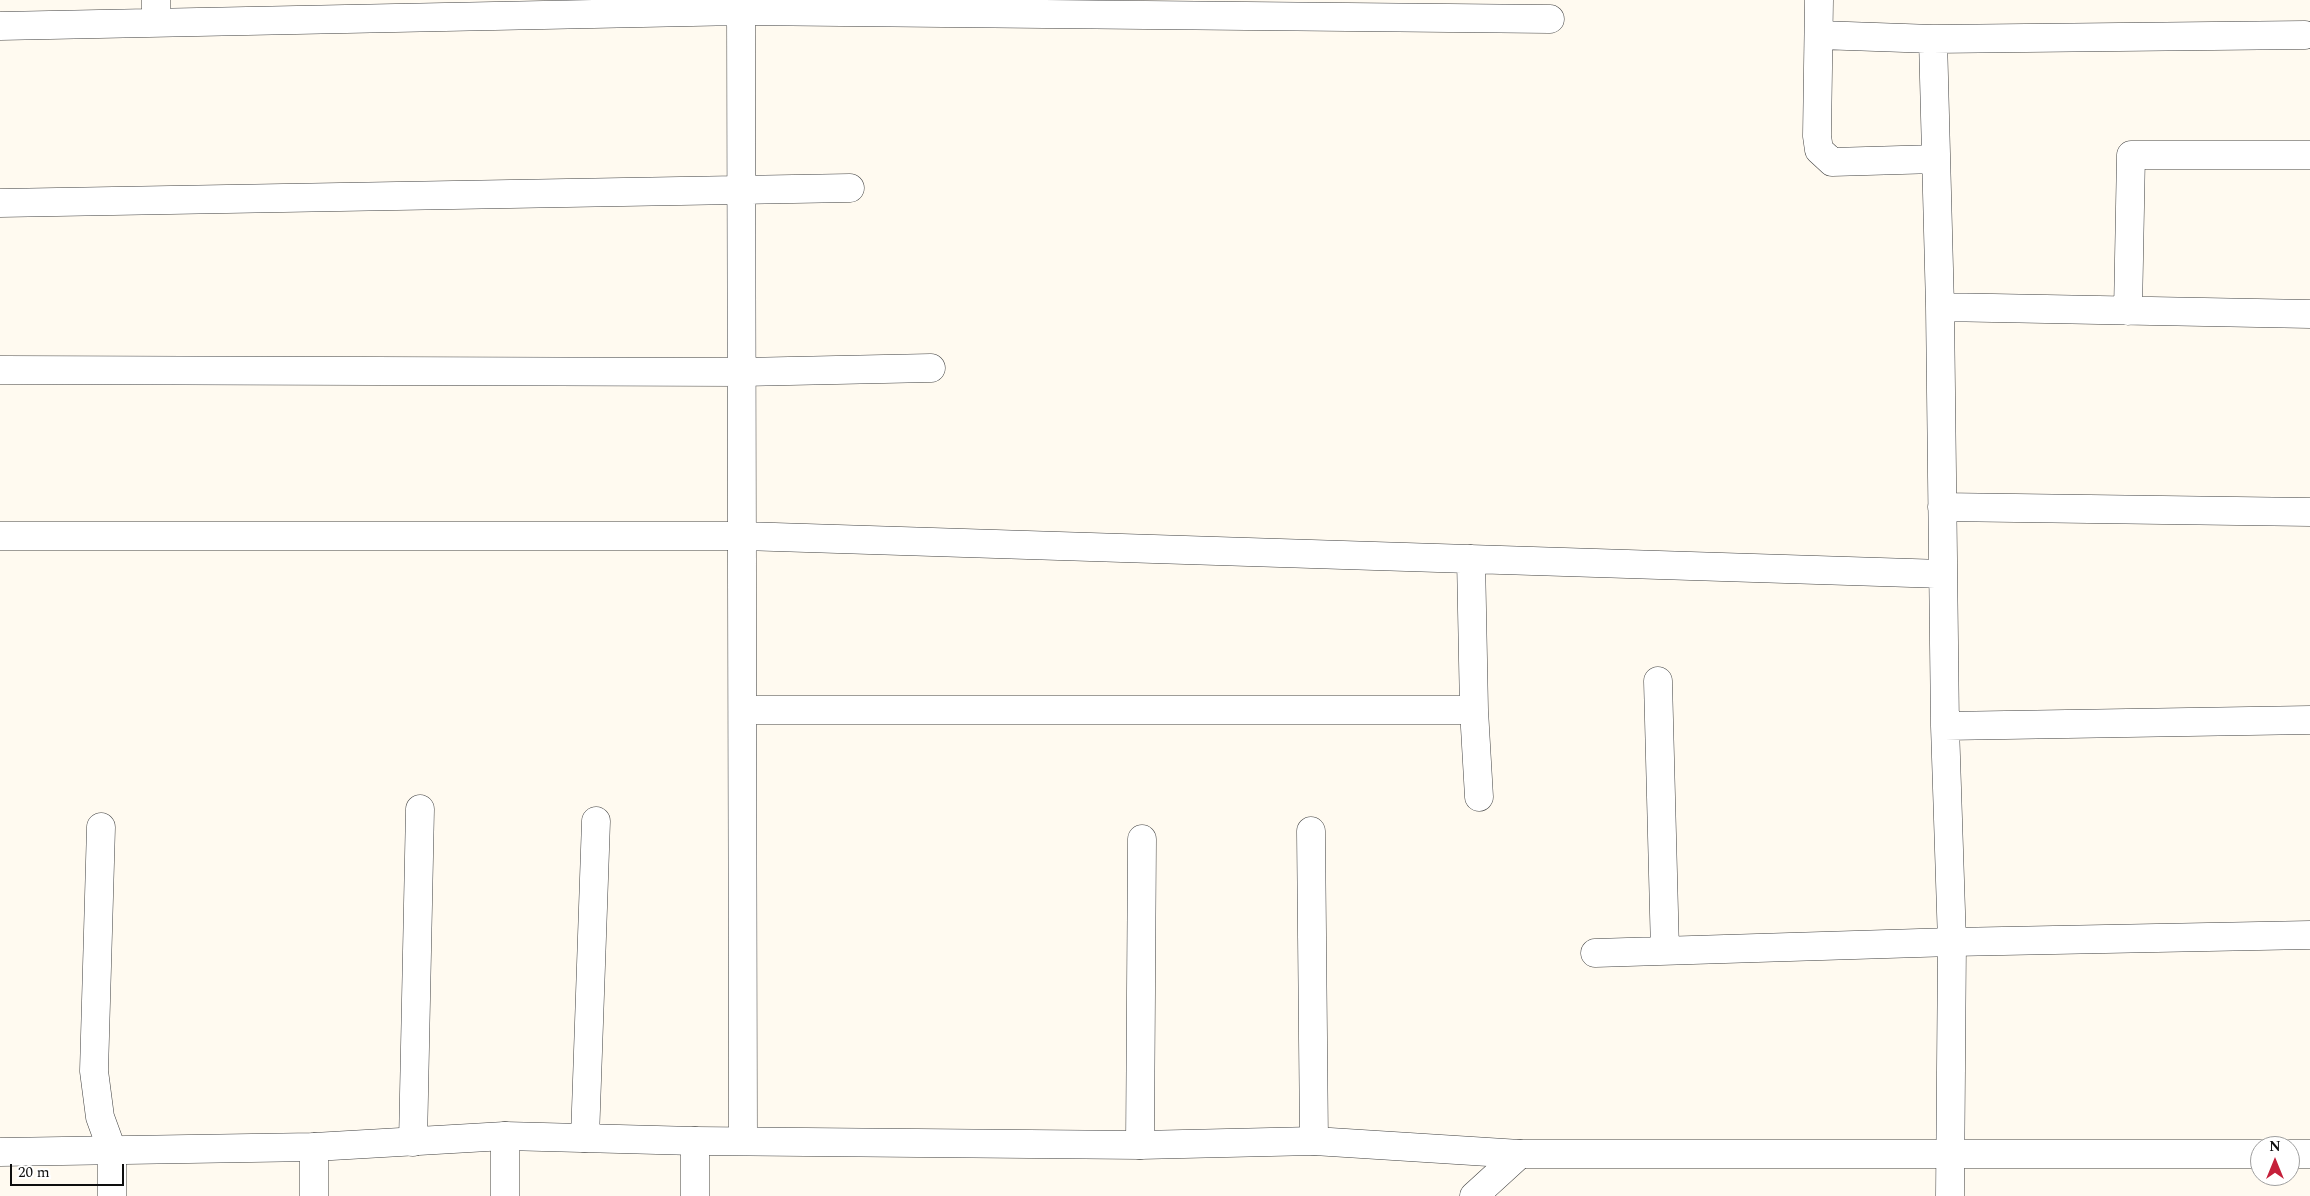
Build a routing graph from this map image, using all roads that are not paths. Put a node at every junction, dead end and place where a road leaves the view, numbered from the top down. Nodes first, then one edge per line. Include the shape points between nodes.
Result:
1 (1819, 0) edge
2 (741, 6) edge
3 (577, 7) edge
4 (908, 7) edge
5 (1101, 8) edge
6 (1289, 8) edge
7 (385, 9) edge
8 (1471, 9) edge
9 (156, 11) edge
10 (1550, 19) dead end
11 (0, 26) edge
12 (2305, 35) dead end
13 (1819, 36) junction
14 (1934, 39) junction
15 (2310, 155) edge
16 (1936, 159) junction
17 (850, 188) dead end
18 (742, 190) junction
19 (0, 203) edge
20 (1940, 307) junction
21 (2128, 311) junction
22 (2310, 314) edge
23 (931, 368) dead end
24 (0, 370) edge
25 (742, 372) junction
26 (1942, 507) junction
27 (2310, 512) edge
28 (0, 536) edge
29 (743, 536) junction
30 (1471, 559) junction
31 (1943, 574) junction
32 (1658, 681) dead end
33 (743, 710) junction
34 (1474, 710) junction
35 (2310, 720) edge
36 (1945, 726) junction
37 (1479, 797) dead end
38 (420, 809) dead end
39 (596, 821) dead end
40 (101, 826) dead end
41 (1311, 831) dead end
42 (1142, 839) dead end
43 (2310, 934) edge
44 (1952, 942) junction
45 (1665, 951) junction
46 (1595, 953) dead end
47 (505, 1136) junction
48 (585, 1138) junction
49 (743, 1140) junction
50 (695, 1141) junction
51 (1314, 1141) junction
52 (413, 1142) junction
53 (1140, 1145) junction
54 (314, 1147) junction
55 (112, 1150) junction
56 (0, 1152) edge
57 (1520, 1154) junction
58 (1950, 1154) junction
59 (2250, 1154) edge
60 (112, 1196) edge
61 (314, 1196) edge
62 (505, 1196) edge
63 (695, 1196) edge
64 (1474, 1196) edge
65 (1950, 1196) edge

1 - 13 street
2 - 3 street
2 - 4 street
2 - 18 street
3 - 7 street
4 - 5 street
5 - 6 street
6 - 8 street
7 - 9 street
8 - 10 street
9 - 11 street
12 - 14 street
13 - 14 street
13 - 16 street via 1819,150 1832,162
14 - 16 street
15 - 21 street via 2131,155
16 - 20 street
17 - 18 street
18 - 19 street
18 - 25 street
20 - 21 street
20 - 26 street
21 - 22 street
23 - 25 street
24 - 25 street
25 - 29 street
26 - 27 street
26 - 31 street
28 - 29 street
29 - 30 street
29 - 33 street
30 - 31 street
30 - 34 street
31 - 36 street
32 - 45 street
33 - 34 street
33 - 49 street
34 - 37 street
35 - 36 street
36 - 44 street
38 - 52 street
39 - 48 street
40 - 55 street via 94,1071 100,1117
41 - 51 street
42 - 53 street
43 - 44 street
44 - 45 street
44 - 58 street
45 - 46 street
47 - 48 street
47 - 52 street
47 - 62 street
48 - 50 street
49 - 50 street
49 - 53 street
50 - 63 street
51 - 53 street
51 - 57 street
52 - 54 street
54 - 55 street
54 - 61 street
55 - 56 street
55 - 60 street
57 - 58 street
57 - 64 street
58 - 59 street
58 - 65 street

